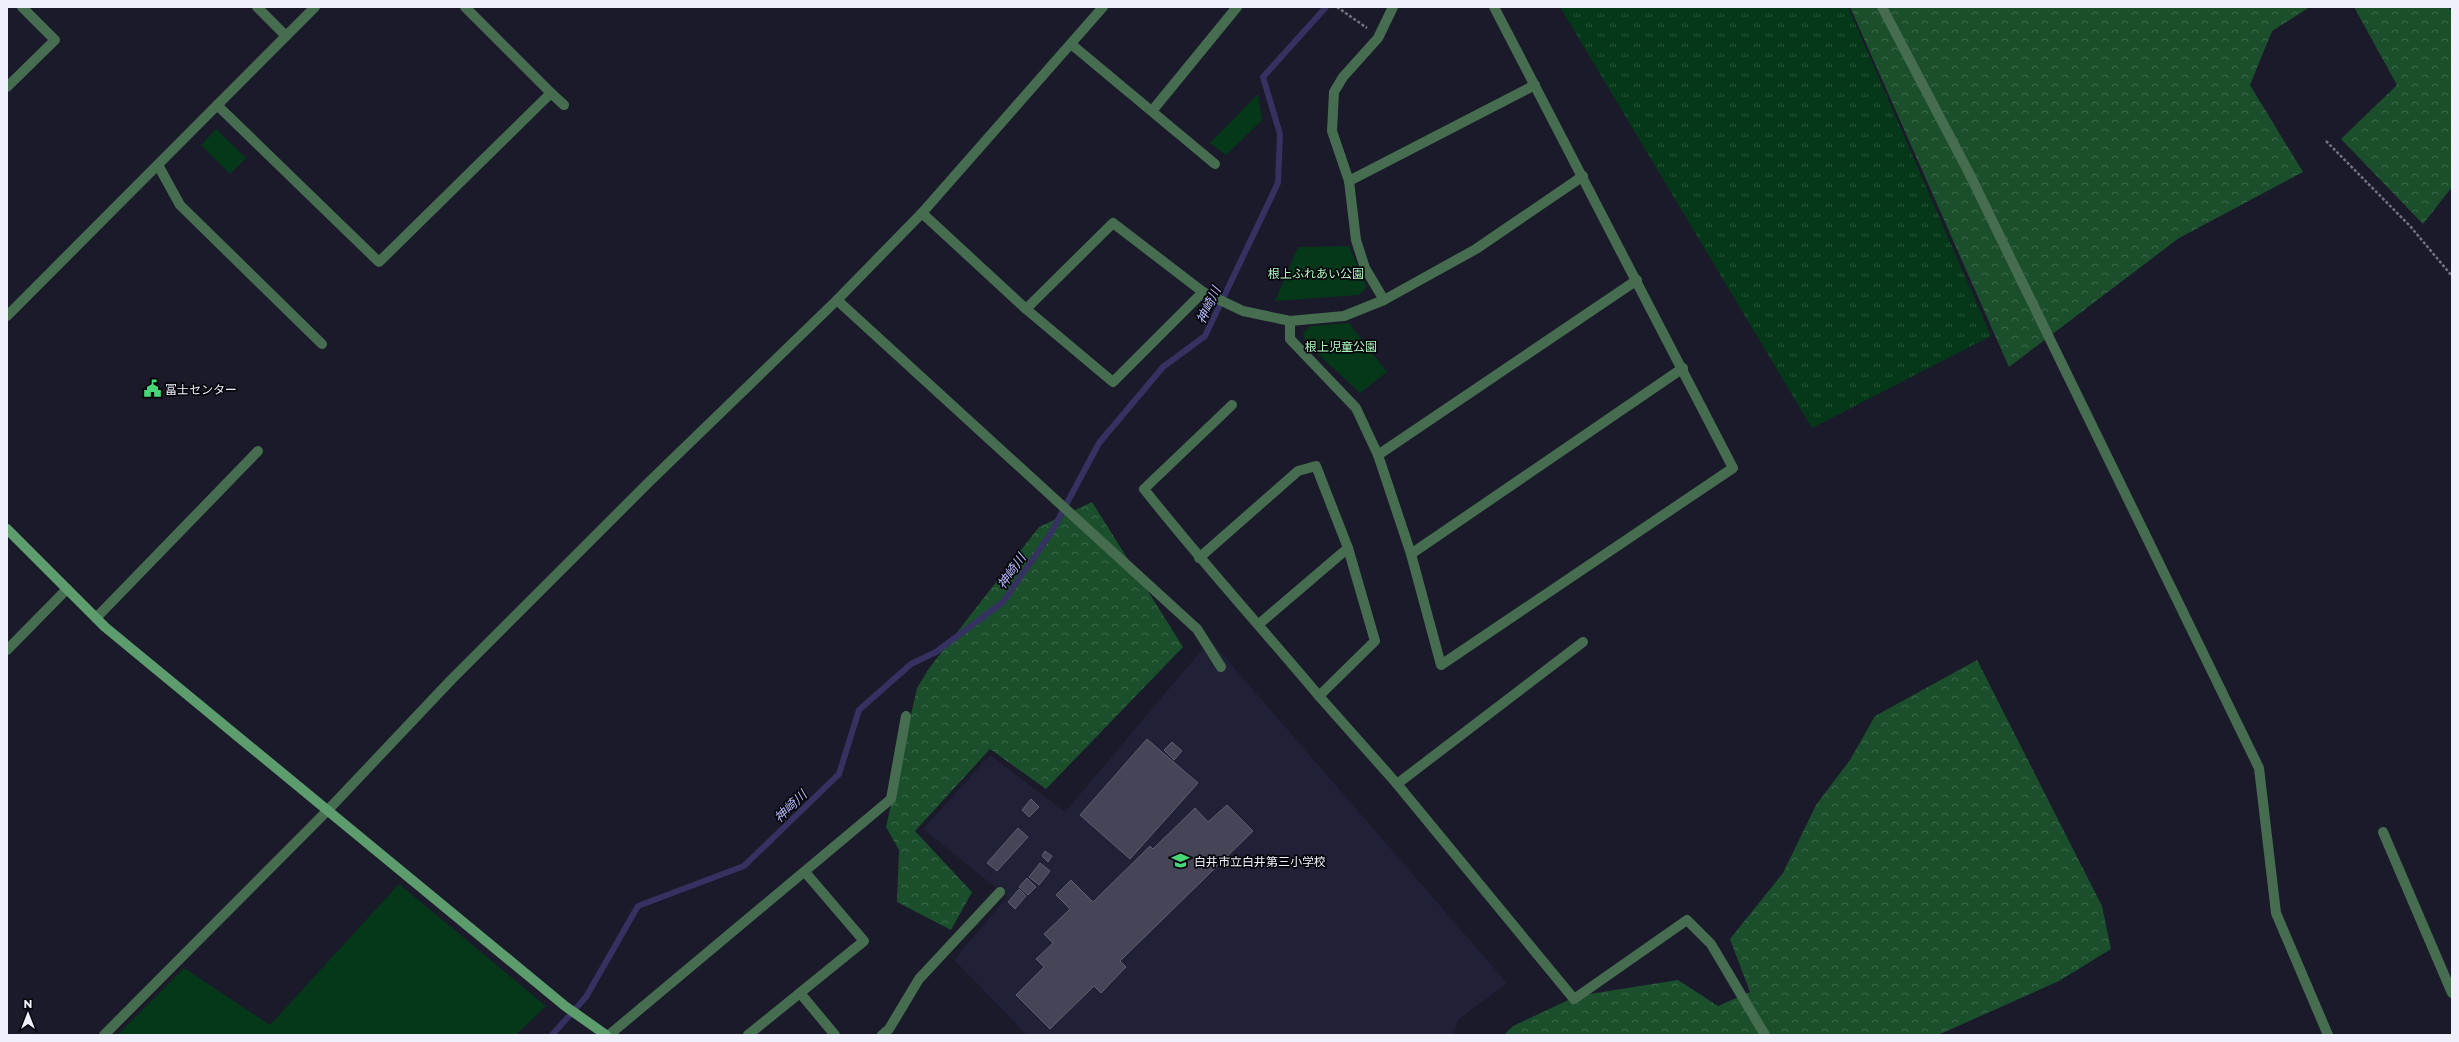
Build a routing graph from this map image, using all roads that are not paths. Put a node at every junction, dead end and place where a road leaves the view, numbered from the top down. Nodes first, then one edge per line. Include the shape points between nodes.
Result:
1 (22, 7) edge
2 (257, 7) edge
3 (315, 7) edge
4 (465, 7) edge
5 (1103, 7) edge
6 (1237, 7) edge
7 (1394, 7) edge
8 (1494, 7) edge
9 (1882, 7) edge
10 (286, 36) junction
11 (1071, 44) junction
12 (1535, 85) junction
13 (7, 87) edge
14 (551, 93) junction
15 (217, 105) junction
16 (564, 105) dead end
17 (1152, 111) junction
18 (1215, 164) dead end
19 (158, 165) junction
20 (1583, 176) junction
21 (1349, 181) junction
22 (922, 213) junction
23 (1637, 280) junction
24 (1203, 292) junction
25 (837, 300) junction
26 (1384, 300) junction
27 (1026, 309) junction
28 (7, 316) edge
29 (1290, 321) junction
30 (322, 344) dead end
31 (1683, 368) junction
32 (1232, 405) dead end
33 (258, 451) dead end
34 (1378, 455) junction
35 (7, 529) edge
36 (1348, 548) junction
37 (1411, 554) junction
38 (1199, 558) junction
39 (67, 589) junction
40 (96, 618) junction
41 (1259, 624) junction
42 (1583, 642) dead end
43 (7, 650) edge
44 (1221, 668) dead end
45 (1319, 696) junction
46 (906, 716) dead end
47 (1397, 784) junction
48 (328, 810) junction
49 (2383, 832) dead end
50 (806, 872) junction
51 (1000, 892) dead end
52 (800, 993) junction
53 (2452, 993) edge
54 (104, 1035) edge
55 (608, 1035) edge
56 (748, 1035) edge
57 (835, 1035) edge
58 (882, 1035) edge
59 (1765, 1035) edge
60 (2328, 1035) edge

1 - 13 street via 55,40
2 - 10 street
3 - 10 street
4 - 14 street
5 - 11 street
6 - 17 street
7 - 21 street via 1378,38 1343,77 1334,92 1332,131
8 - 12 street
9 - 60 street via 1968,171 2259,768 2276,913
10 - 15 street
11 - 17 street
11 - 22 street
12 - 20 street
12 - 21 street
14 - 15 street via 379,262
14 - 16 street
15 - 19 street
17 - 18 street
19 - 28 street
19 - 30 street via 180,205
20 - 23 street
20 - 26 street via 1476,249
21 - 26 street via 1356,240 1365,268
22 - 25 street
22 - 27 street
23 - 31 street
23 - 34 street
24 - 27 street via 1114,223
24 - 27 street via 1113,382
24 - 29 street via 1243,311
25 - 44 street via 1198,629
25 - 48 street via 451,680
26 - 29 street via 1344,316
29 - 34 street via 1290,339 1356,408
31 - 37 street
31 - 37 street via 1733,468 1441,666
32 - 38 street via 1144,489
33 - 40 street
34 - 37 street
35 - 39 street
36 - 38 street via 1316,466 1298,471
36 - 41 street
36 - 45 street via 1375,641
38 - 41 street
39 - 40 street
39 - 43 street
40 - 48 street via 205,711
41 - 45 street
42 - 47 street
45 - 47 street
46 - 50 street via 891,798
47 - 59 street via 1574,999 1687,920 1711,944
48 - 54 street
48 - 55 street via 565,1006
49 - 53 street
50 - 52 street via 864,941
50 - 55 street
51 - 58 street via 919,979 889,1029
52 - 56 street
52 - 57 street

